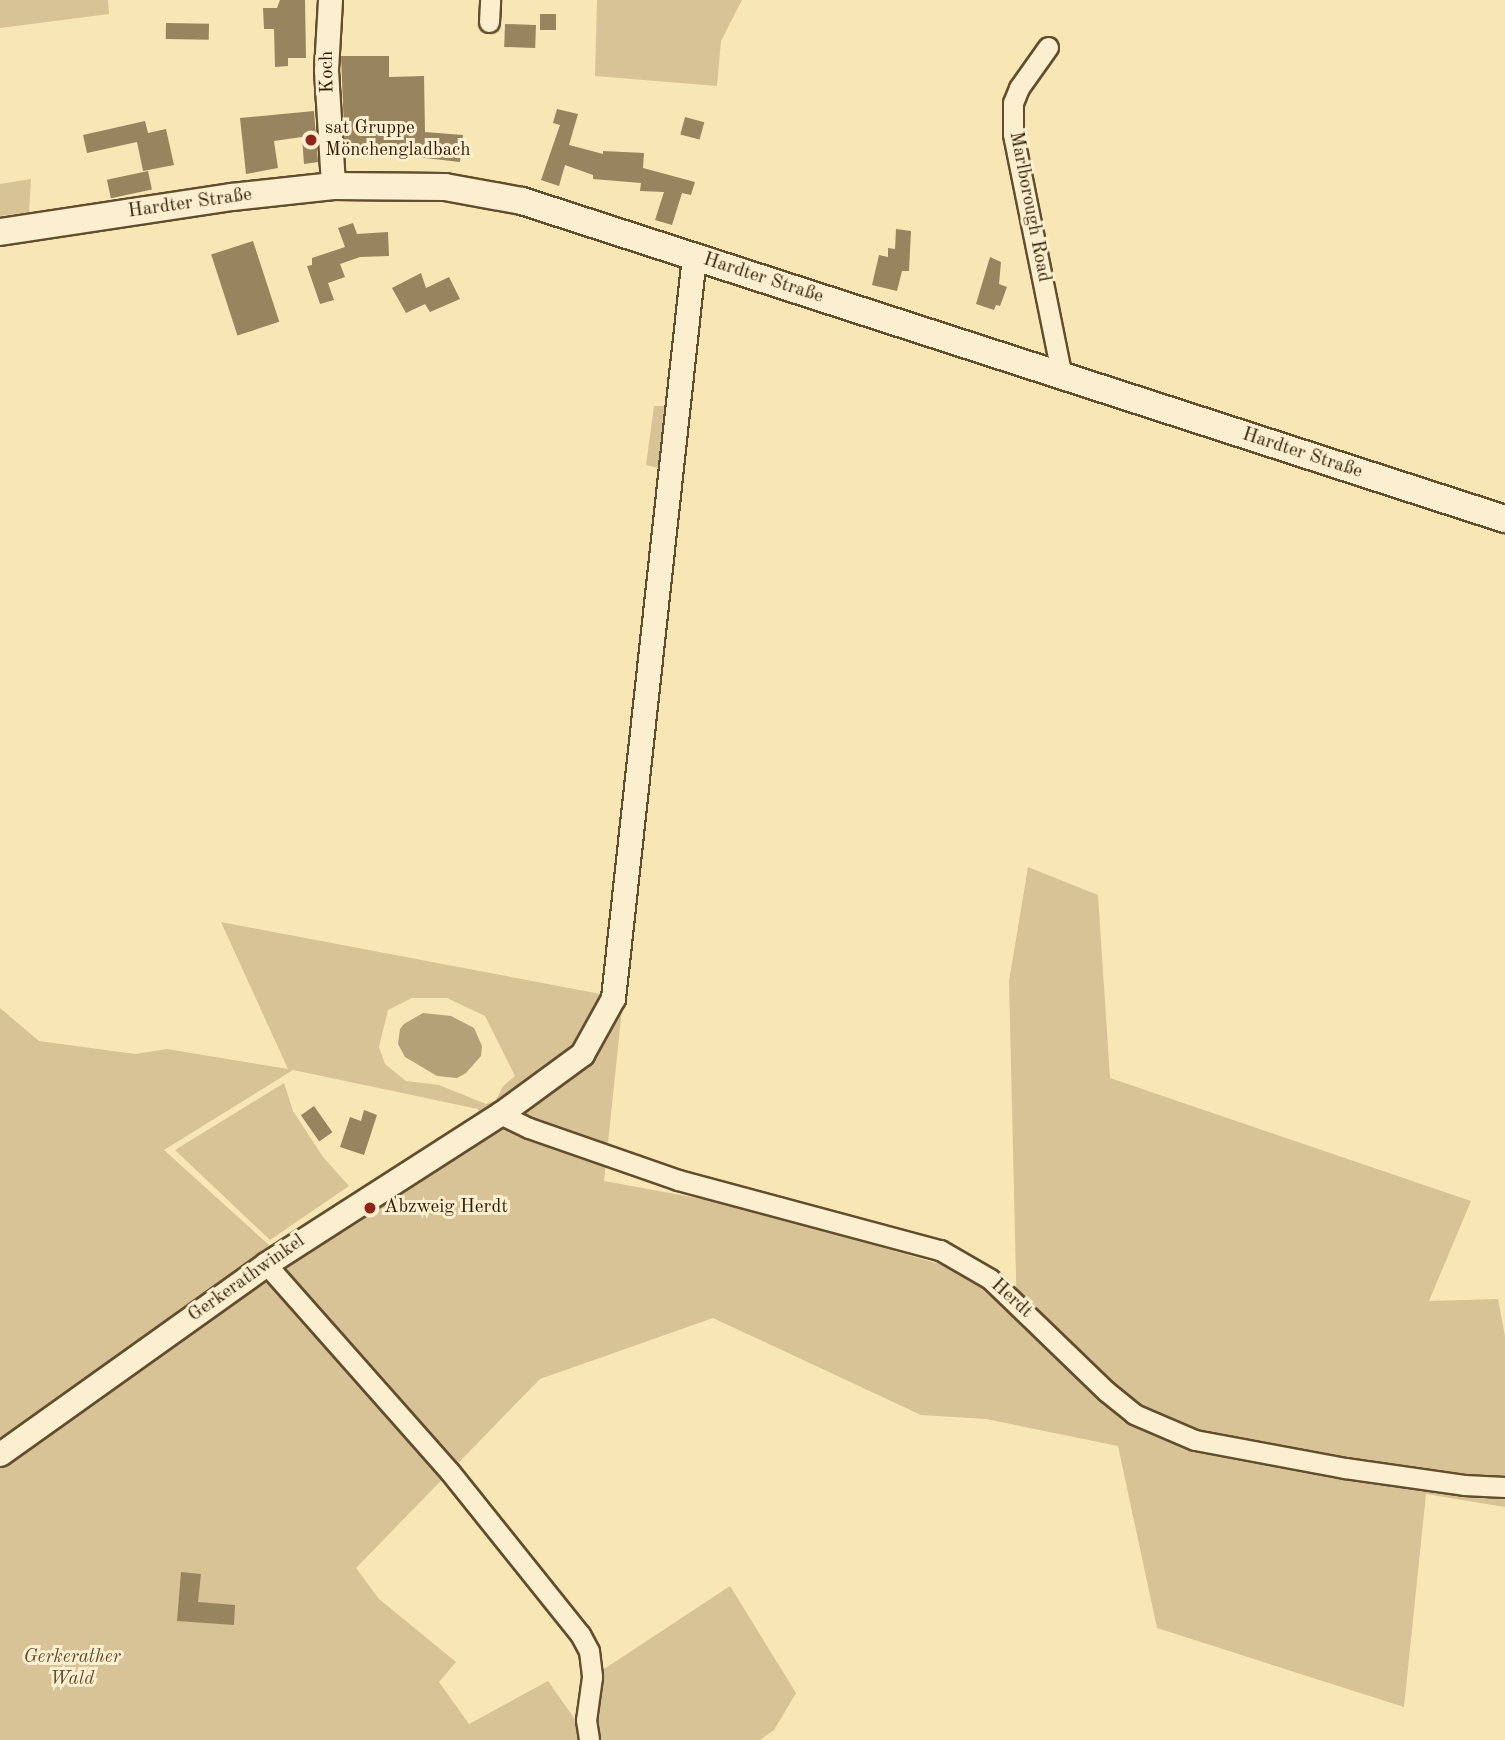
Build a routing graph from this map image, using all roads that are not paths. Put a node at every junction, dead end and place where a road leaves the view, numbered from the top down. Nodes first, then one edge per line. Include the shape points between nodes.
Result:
1 (330, 0) edge
2 (490, 0) edge
3 (489, 22) dead end
4 (1048, 47) dead end
5 (333, 187) junction
6 (0, 232) edge
7 (694, 256) junction
8 (1062, 377) junction
9 (1505, 519) edge
10 (500, 1114) junction
11 (266, 1264) junction
12 (0, 1454) edge
13 (1505, 1487) edge
14 (589, 1739) edge

1 - 5 street, Koch via 326,70
2 - 3 street
4 - 8 street, Marlborough Road via 1019,88 1013,103 1013,134
5 - 6 main road, Hardter Straße via 232,197
5 - 7 main road, Hardter Straße via 445,187 522,201
7 - 8 main road, Hardter Straße
7 - 10 street, Gerkerathwinkel via 612,998 582,1054
8 - 9 main road, Hardter Straße
10 - 11 street, Gerkerathwinkel
10 - 13 street, Herdt via 678,1180 940,1250 990,1279 1134,1414 1195,1440 1345,1468
11 - 12 street, Gerkerathwinkel
11 - 14 street via 450,1472 580,1634 589,1651 592,1678 586,1720

